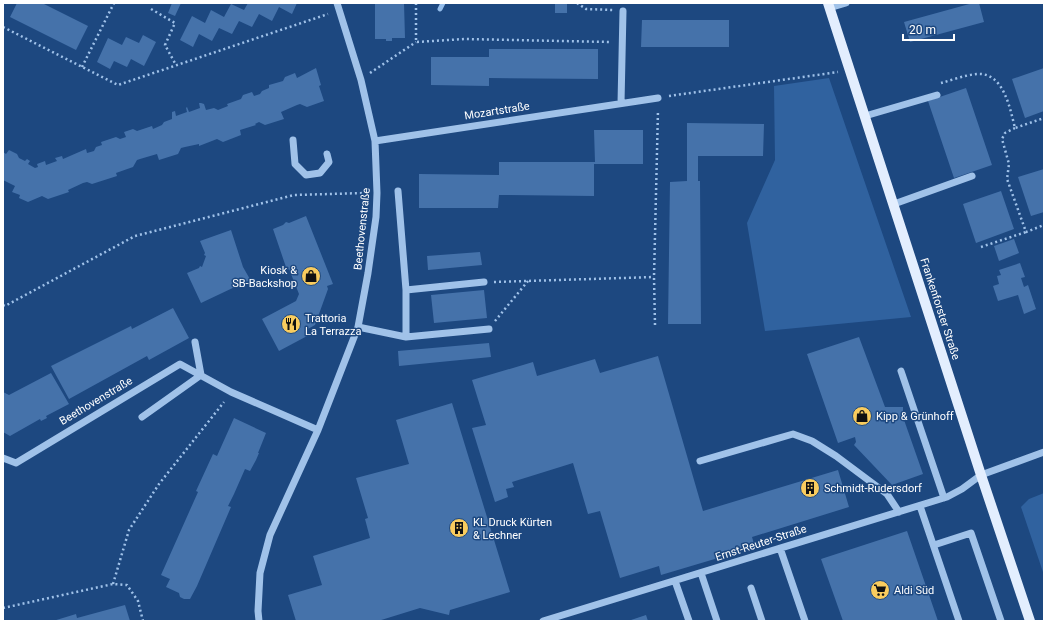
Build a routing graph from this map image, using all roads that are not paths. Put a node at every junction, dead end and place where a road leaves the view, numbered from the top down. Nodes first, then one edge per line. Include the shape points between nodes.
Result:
1 (846, 3) edge
2 (829, 5) edge
3 (338, 7) edge
4 (622, 11) road end
5 (937, 94) dead end
6 (658, 98) road end
7 (621, 103) junction
8 (865, 116) junction
9 (293, 140) dead end
10 (375, 141) junction
11 (327, 154) dead end
12 (972, 176) dead end
13 (398, 191) dead end
14 (894, 204) junction
15 (484, 282) road end
16 (406, 290) junction
17 (358, 327) junction
18 (489, 329) road end
19 (406, 337) junction
20 (195, 342) dead end
21 (901, 371) dead end
22 (201, 375) junction
23 (142, 417) dead end
24 (318, 430) junction
25 (1044, 452) edge
26 (3, 458) edge
27 (700, 461) dead end
28 (981, 475) junction
29 (944, 498) junction
30 (920, 506) junction
31 (899, 512) junction
32 (934, 545) junction
33 (780, 548) junction
34 (700, 573) junction
35 (675, 581) junction
36 (751, 588) dead end
37 (567, 618) edge
38 (259, 621) edge
39 (543, 621) edge
40 (689, 621) edge
41 (717, 621) edge
42 (762, 621) edge
43 (805, 621) edge
44 (959, 621) edge
45 (1001, 621) edge
46 (1030, 621) edge

1 - 2 street
2 - 8 main road, Frankenforster Straße
3 - 10 street, Beethovenstraße via 361,80
4 - 7 street
5 - 8 street
6 - 7 street, Mozartstraße
7 - 10 street, Mozartstraße
8 - 14 main road, Frankenforster Straße
9 - 11 street via 296,164 306,175 320,173 329,162
10 - 17 street, Beethovenstraße via 378,193
12 - 14 street
13 - 16 street
14 - 28 main road, Frankenforster Straße
15 - 16 street
16 - 19 street
17 - 19 street
17 - 24 street, Beethovenstraße
18 - 19 street
20 - 22 street
21 - 29 street
22 - 23 street
22 - 24 street, Beethovenstraße via 231,392
22 - 26 street, Beethovenstraße via 180,364 16,463
24 - 38 street, Beethovenstraße via 270,535 260,572
25 - 28 street, Ernst-Reuter-Straße
27 - 31 street via 793,434 812,441 836,456 887,494
28 - 29 street, Ernst-Reuter-Straße
28 - 46 main road, Frankenforster Straße
29 - 30 street, Ernst-Reuter-Straße
30 - 31 street, Ernst-Reuter-Straße
30 - 32 street
31 - 33 street, Ernst-Reuter-Straße
32 - 44 street
32 - 45 street via 971,533
33 - 34 street, Ernst-Reuter-Straße
33 - 43 street
34 - 35 street, Ernst-Reuter-Straße
34 - 41 street
35 - 37 street, Ernst-Reuter-Straße
35 - 40 street
36 - 42 street
37 - 39 street, Ernst-Reuter-Straße

